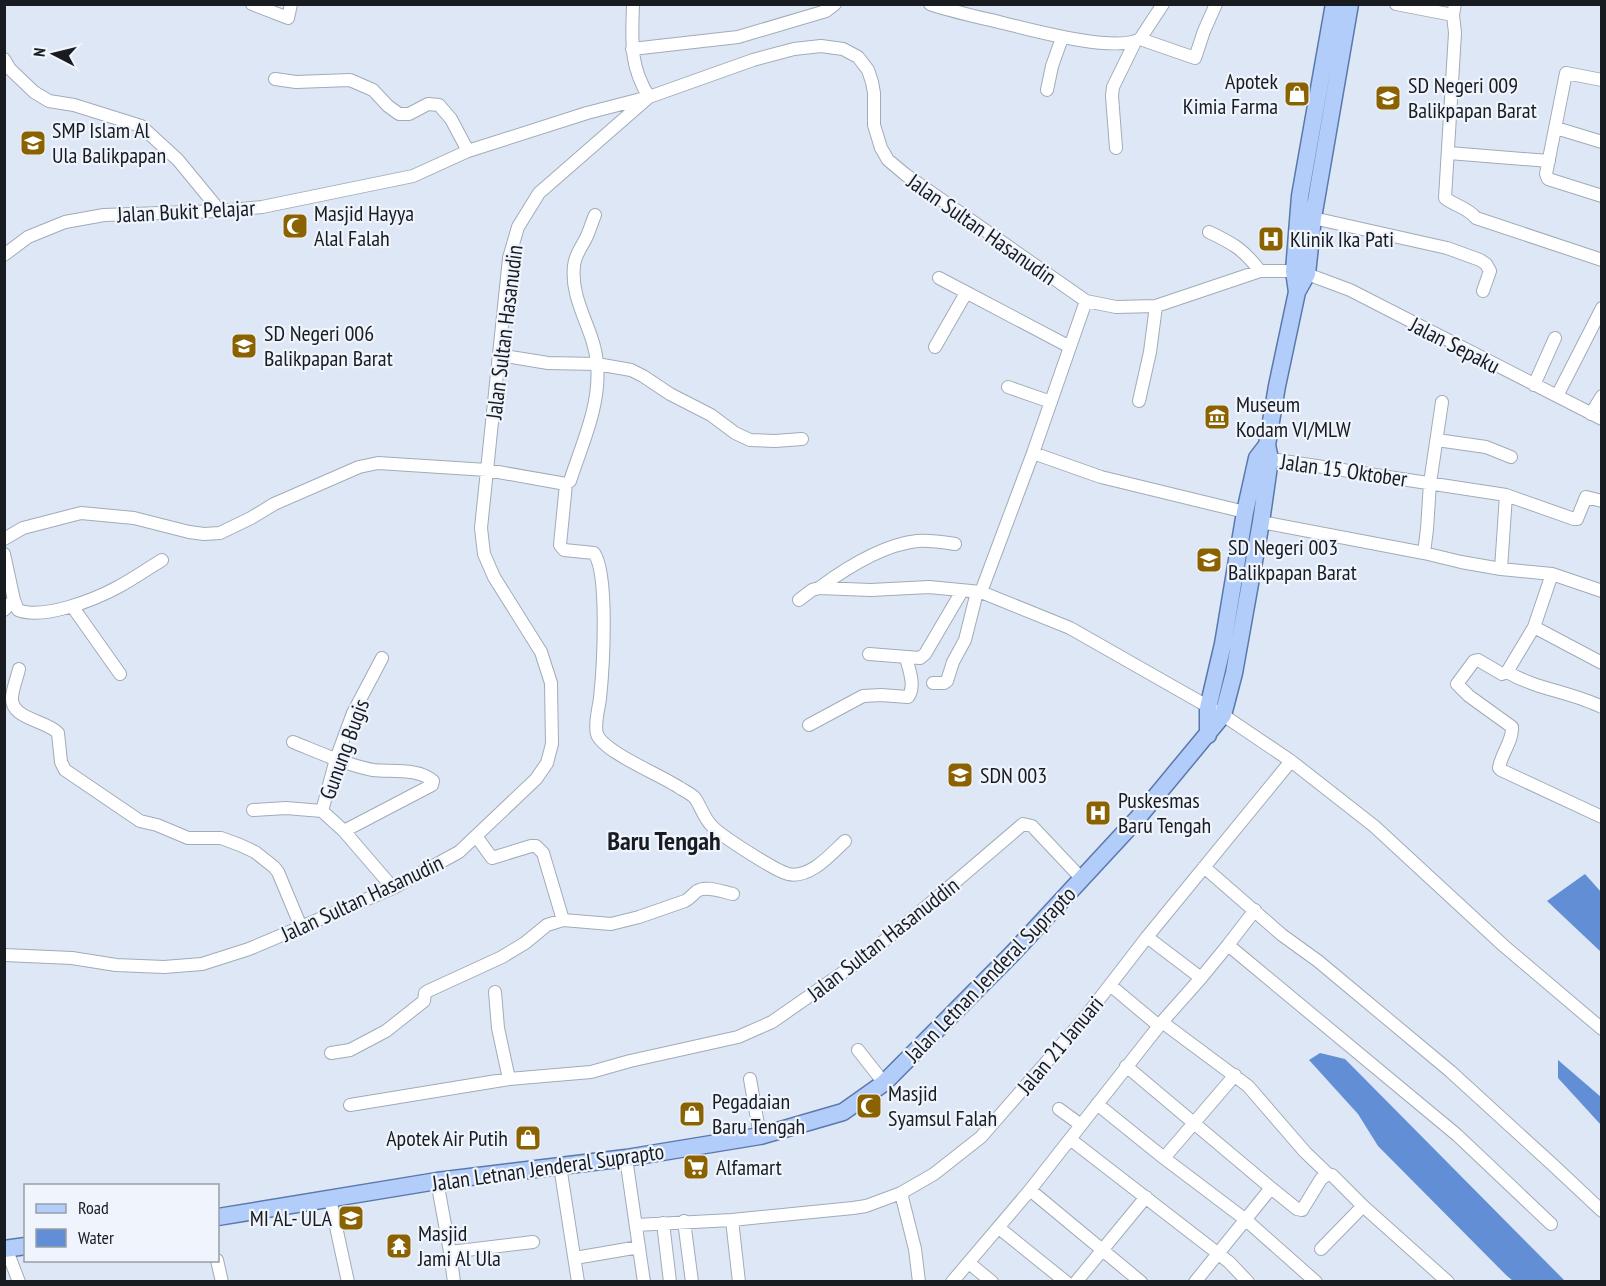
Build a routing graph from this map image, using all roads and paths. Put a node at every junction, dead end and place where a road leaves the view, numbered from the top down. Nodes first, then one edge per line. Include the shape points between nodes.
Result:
1 (252, 4) edge
2 (291, 4) edge
3 (633, 4) edge
4 (835, 4) edge
5 (930, 4) edge
6 (1163, 4) edge
7 (1216, 4) edge
8 (1334, 4) edge
9 (1350, 4) edge
10 (1396, 4) edge
11 (975, 10) edge
12 (1454, 10) edge
13 (1062, 38) junction
14 (1138, 41) junction
15 (632, 49) junction
16 (4, 59) edge
17 (275, 79) dead end
18 (1602, 80) edge
19 (1047, 90) dead end
20 (649, 97) junction
21 (1556, 128) junction
22 (1602, 142) edge
23 (1116, 148) dead end
24 (468, 151) junction
25 (1449, 153) junction
26 (1549, 161) junction
27 (1602, 196) edge
28 (220, 211) junction
29 (595, 215) dead end
30 (1313, 218) junction
31 (1209, 232) dead end
32 (4, 255) edge
33 (1602, 260) edge
34 (1260, 271) junction
35 (1301, 272) junction
36 (939, 278) dead end
37 (1483, 291) dead end
38 (966, 292) junction
39 (1086, 301) junction
40 (1156, 306) junction
41 (1602, 308) edge
42 (1555, 338) dead end
43 (1070, 346) junction
44 (935, 347) dead end
45 (499, 355) junction
46 (597, 364) junction
47 (1534, 385) junction
48 (1008, 387) dead end
49 (1557, 396) junction
50 (1602, 396) edge
51 (1139, 401) dead end
52 (1051, 402) junction
53 (1442, 402) dead end
54 (1596, 416) edge
55 (802, 439) dead end
56 (1437, 440) junction
57 (1033, 453) junction
58 (1265, 454) junction
59 (1511, 457) dead end
60 (487, 470) junction
61 (1430, 483) junction
62 (566, 484) junction
63 (1506, 495) junction
64 (1602, 501) edge
65 (1245, 512) junction
66 (1261, 522) junction
67 (4, 539) edge
68 (955, 544) dead end
69 (1424, 553) junction
70 (4, 554) edge
71 (162, 560) dead end
72 (1501, 569) junction
73 (1552, 574) junction
74 (819, 588) junction
75 (962, 591) junction
76 (1602, 591) edge
77 (979, 592) junction
78 (14, 600) junction
79 (799, 600) dead end
80 (72, 606) junction
81 (4, 610) edge
82 (1534, 627) junction
83 (869, 654) dead end
84 (382, 658) dead end
85 (906, 658) junction
86 (1602, 663) edge
87 (19, 669) dead end
88 (1507, 672) junction
89 (120, 674) dead end
90 (933, 683) dead end
91 (1602, 707) edge
92 (1215, 712) junction
93 (809, 725) dead end
94 (293, 742) dead end
95 (336, 759) junction
96 (1291, 761) junction
97 (253, 810) dead end
98 (322, 811) junction
99 (1602, 817) edge
100 (344, 831) junction
101 (476, 836) junction
102 (845, 841) dead end
103 (1204, 867) junction
104 (1082, 879) junction
105 (393, 888) junction
106 (733, 894) dead end
107 (1255, 910) junction
108 (562, 920) junction
109 (300, 927) junction
110 (1147, 937) junction
111 (1228, 945) junction
112 (4, 955) edge
113 (1201, 978) junction
114 (1110, 985) junction
115 (495, 992) dead end
116 (1161, 1024) junction
117 (1602, 1029) edge
118 (858, 1050) dead end
119 (331, 1053) dead end
120 (1126, 1066) junction
121 (1235, 1075) junction
122 (510, 1079) junction
123 (750, 1079) dead end
124 (884, 1083) junction
125 (1097, 1104) junction
126 (350, 1105) dead end
127 (1059, 1109) dead end
128 (1194, 1123) junction
129 (1081, 1125) junction
130 (760, 1136) junction
131 (1070, 1138) junction
132 (626, 1158) junction
133 (1164, 1158) junction
134 (560, 1167) junction
135 (1328, 1174) junction
136 (437, 1181) junction
137 (1271, 1188) junction
138 (1030, 1190) junction
139 (902, 1192) junction
140 (1146, 1197) junction
141 (330, 1199) junction
142 (1363, 1206) junction
143 (1602, 1212) edge
144 (219, 1217) edge
145 (732, 1220) junction
146 (1246, 1220) junction
147 (684, 1221) junction
148 (663, 1223) junction
149 (1551, 1224) dead end
150 (636, 1225) junction
151 (999, 1228) junction
152 (533, 1242) dead end
153 (24, 1246) edge
154 (639, 1247) junction
155 (5, 1249) edge
156 (1321, 1249) dead end
157 (1102, 1250) junction
158 (450, 1252) junction
159 (1218, 1254) junction
160 (575, 1258) junction
161 (217, 1262) edge
162 (969, 1263) junction
163 (19, 1281) edge
164 (222, 1281) edge
165 (348, 1281) edge
166 (453, 1281) edge
167 (578, 1281) edge
168 (644, 1281) edge
169 (670, 1281) edge
170 (692, 1281) edge
171 (739, 1281) edge
172 (919, 1281) edge
173 (952, 1281) edge
174 (992, 1281) edge
175 (1066, 1281) edge
176 (1076, 1281) edge
177 (1141, 1281) edge
178 (1195, 1281) edge
179 (1248, 1281) edge
180 (1316, 1281) edge
181 (1448, 1281) edge

1 - 2 street via 288,18
3 - 15 street
4 - 15 street via 826,11 738,37
5 - 11 street
6 - 14 street
7 - 14 street via 1196,58
8 - 35 main road, Jalan Letnan Jenderal Suprapto via 1300,196
9 - 30 main road, Jalan Letnan Jenderal Suprapto
10 - 12 street
11 - 13 street
12 - 25 street
13 - 14 street via 1108,43
13 - 19 street
14 - 23 street via 1113,87
15 - 20 street via 638,79
16 - 28 street via 34,92 49,101 141,126 178,160
17 - 24 street via 350,80 373,90 399,114 409,114 428,104 440,105
18 - 21 street via 1566,73
20 - 24 street, Jalan Bukit Pelajar
20 - 39 street, Jalan Sultan Hasanudin via 795,49 843,49 858,57 870,76 876,137 888,160
20 - 45 street, Jalan Sultan Hasanudin via 538,193 528,208 509,258
21 - 22 street
21 - 26 street
24 - 28 street, Jalan Bukit Pelajar via 413,176 284,204
25 - 26 street
25 - 33 street via 1445,198 1476,218
26 - 27 street via 1548,179
28 - 32 street, Jalan Bukit Pelajar via 104,215 64,222 28,237
29 - 46 street via 577,254 573,282
30 - 35 main road, Jalan Letnan Jenderal Suprapto
30 - 37 street via 1447,248 1480,260 1490,271
31 - 34 street via 1248,254
34 - 35 street, Jalan Sultan Hasanudin
34 - 40 street, Jalan Sultan Hasanudin
35 - 47 street, Jalan Sepaku via 1350,290
35 - 58 main road, Jalan Letnan Jenderal Suprapto
36 - 38 street
38 - 43 street
38 - 44 street
39 - 40 street, Jalan Sultan Hasanudin via 1116,307
39 - 43 street
40 - 51 street
41 - 49 street
42 - 47 street
43 - 52 street
45 - 46 street via 548,363
45 - 60 street, Jalan Sultan Hasanudin
46 - 55 street via 631,370 750,440
46 - 62 street via 593,411
47 - 49 street, Jalan Sepaku
48 - 52 street
49 - 54 street, Jalan Sepaku
50 - 54 street
52 - 57 street
53 - 56 street
56 - 59 street via 1486,447
56 - 61 street
57 - 65 street via 1101,477
57 - 77 street
58 - 61 street, Jalan 15 Oktober
58 - 65 main road, Jalan Letnan Jenderal Suprapto
58 - 66 main road, Jalan Letnan Jenderal Suprapto
60 - 62 street
60 - 67 street via 378,463 359,467 220,532 189,532 134,518 81,513 23,528
60 - 101 street, Jalan Sultan Hasanudin via 481,528 484,554 541,652 551,683 553,717 547,763 536,779
61 - 63 street, Jalan 15 Oktober
61 - 69 street
62 - 102 street via 560,545 564,550 594,554 598,565 604,630 596,727 600,739 696,799 712,827 783,872 802,873
63 - 64 street, Jalan 15 Oktober via 1574,519 1586,497
63 - 72 street
65 - 92 main road, Jalan Letnan Jenderal Suprapto
66 - 69 street
66 - 92 main road, Jalan Letnan Jenderal Suprapto via 1234,673
68 - 74 street via 915,541 877,553
69 - 72 street
70 - 78 street
71 - 80 street via 117,588
72 - 73 street
73 - 76 street
73 - 82 street
74 - 75 street via 929,587
74 - 79 street
75 - 77 street
75 - 85 street via 925,654
77 - 90 street via 965,640 948,678 944,683
77 - 92 street via 1070,628
78 - 80 street via 18,610 27,614
78 - 81 street
80 - 89 street
82 - 86 street
82 - 88 street
83 - 85 street
84 - 95 street, Gunung Bugis via 353,713
85 - 93 street via 911,695 863,696
87 - 109 street via 13,705 58,734 60,762 65,770 140,821 188,838 221,838 255,852 278,872
88 - 91 street
88 - 99 street via 1502,674 1478,660 1457,684 1512,727 1499,768
92 - 96 street
92 - 104 main road, Jalan Letnan Jenderal Suprapto via 1208,735
94 - 95 street
95 - 98 street, Gunung Bugis
95 - 100 street via 372,770 419,774 431,778 433,783
96 - 103 street, Jalan 21 Januari
96 - 117 street via 1374,826 1504,946
97 - 98 street
98 - 100 street, Gunung Bugis
100 - 105 street, Gunung Bugis
101 - 105 street, Jalan Sultan Hasanudin via 459,852
101 - 108 street via 492,858 531,846 540,849
103 - 107 street
103 - 110 street, Jalan 21 Januari
104 - 122 street, Jalan Sultan Hasanuddin via 1032,826 1023,824 851,967 772,1022 738,1037 591,1072
104 - 124 main road, Jalan Letnan Jenderal Suprapto
105 - 109 street, Jalan Sultan Hasanudin
106 - 108 street via 705,888 686,901 611,924
107 - 111 street
107 - 143 street via 1429,1053
108 - 119 street via 547,925 502,957 428,991 424,1001 386,1031 350,1050
109 - 112 street, Jalan Sultan Hasanudin via 202,964 116,965 72,958
110 - 113 street
110 - 114 street, Jalan 21 Januari
111 - 113 street
111 - 149 street via 1457,1135
113 - 116 street
114 - 116 street
114 - 139 street, Jalan 21 Januari via 981,1137 934,1174
115 - 122 street via 498,1028
116 - 120 street
116 - 121 street
118 - 124 street
120 - 125 street
120 - 128 street
121 - 128 street
121 - 135 street
122 - 126 street
123 - 130 street
124 - 130 main road, Jalan Letnan Jenderal Suprapto via 843,1112
125 - 129 street
125 - 133 street
127 - 129 street
128 - 133 street
128 - 137 street
129 - 131 street
130 - 132 main road, Jalan Letnan Jenderal Suprapto
131 - 138 street
131 - 140 street
132 - 134 main road, Jalan Letnan Jenderal Suprapto
132 - 150 street
133 - 146 street
134 - 136 main road, Jalan Letnan Jenderal Suprapto
134 - 160 street
135 - 137 street via 1302,1210
135 - 142 street
136 - 141 main road, Jalan Letnan Jenderal Suprapto
136 - 158 street
137 - 146 street
138 - 151 street
138 - 157 street
139 - 145 street, Jalan 21 Januari via 866,1206
139 - 172 street
140 - 157 street
140 - 159 street
141 - 144 main road, Jalan Letnan Jenderal Suprapto
141 - 165 street
142 - 156 street
142 - 181 street
145 - 147 street, Jalan 21 Januari
145 - 171 street
146 - 159 street
146 - 180 street
147 - 148 street, Jalan 21 Januari
147 - 170 street
148 - 150 street, Jalan 21 Januari
148 - 169 street
150 - 154 street
151 - 162 street
151 - 175 street
152 - 158 street
153 - 155 main road
154 - 160 street
154 - 168 street
155 - 163 street
157 - 176 street
157 - 177 street
158 - 166 street
159 - 178 street
159 - 179 street
160 - 167 street
161 - 164 street
162 - 173 street
162 - 174 street

